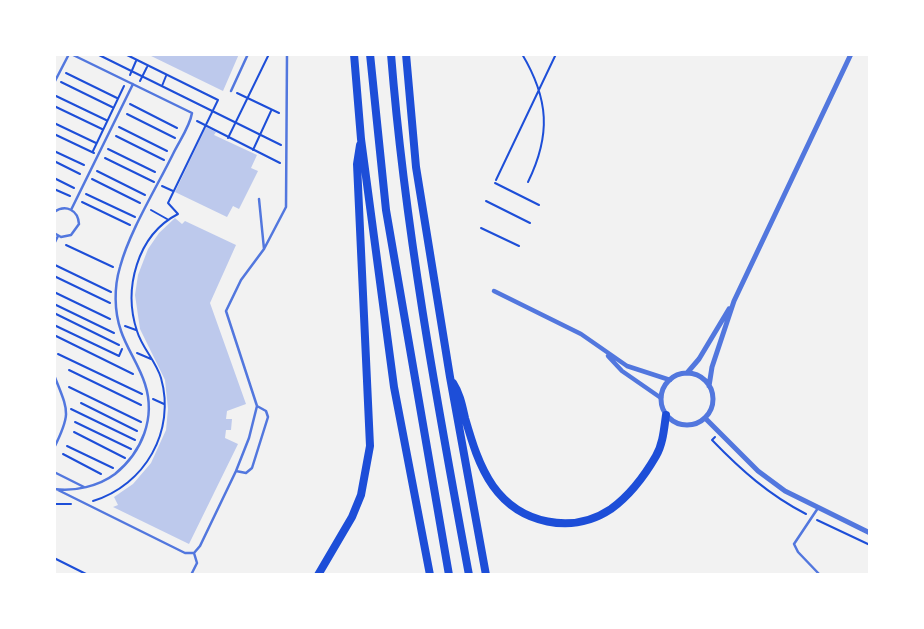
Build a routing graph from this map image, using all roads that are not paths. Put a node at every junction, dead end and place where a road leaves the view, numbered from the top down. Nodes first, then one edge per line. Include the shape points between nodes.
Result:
1 (70, 54) edge
2 (248, 54) edge
3 (286, 54) edge
4 (354, 54) edge
5 (370, 54) edge
6 (391, 54) edge
7 (405, 54) edge
8 (851, 54) edge
9 (54, 83) edge
10 (133, 84) junction
11 (231, 91) road end
12 (361, 139) junction
13 (259, 199) dead end
14 (71, 210) junction
15 (54, 212) edge
16 (54, 233) edge
17 (58, 236) junction
18 (54, 244) edge
19 (264, 249) junction
20 (494, 291) dead end
21 (734, 301) junction
22 (606, 352) junction
23 (687, 373) junction
24 (54, 375) edge
25 (450, 377) junction
26 (670, 380) junction
27 (709, 386) junction
28 (661, 398) junction
29 (257, 406) junction
30 (666, 415) junction
31 (705, 418) junction
32 (54, 448) edge
33 (236, 471) junction
34 (54, 472) edge
35 (84, 487) junction
36 (56, 489) edge
37 (818, 508) junction
38 (870, 533) edge
39 (194, 553) junction
40 (191, 575) edge
41 (318, 575) edge
42 (430, 575) edge
43 (449, 575) edge
44 (469, 575) edge
45 (486, 575) edge
46 (820, 575) edge

1 - 9 lane
1 - 10 lane
2 - 11 lane
3 - 19 lane via 286,207
4 - 12 highway
5 - 43 highway via 386,210
6 - 44 highway via 411,244
7 - 25 highway via 416,167
8 - 21 street
10 - 14 lane
10 - 35 lane via 192,113 119,268 119,323 149,397 147,424 141,443 109,478
12 - 41 highway via 357,164 370,446 361,495
12 - 42 highway via 394,387
13 - 19 lane
14 - 15 lane
14 - 17 lane via 78,229
16 - 17 lane
17 - 18 lane
19 - 29 lane via 226,311
20 - 22 street via 581,334
21 - 23 street
21 - 27 street
22 - 26 street via 627,366
22 - 28 street via 621,371
23 - 26 street
23 - 27 street
24 - 32 lane via 66,407 66,423
25 - 30 highway via 459,391 473,444 494,486 509,504 541,521 573,524 612,508 657,455
25 - 45 highway
26 - 28 street
27 - 31 street via 713,402
28 - 30 street
29 - 33 lane
29 - 33 lane via 268,417 252,468
30 - 31 street via 680,425
31 - 37 street via 758,471
33 - 39 lane
34 - 35 lane
35 - 36 lane
36 - 39 lane via 185,553
37 - 38 street
37 - 46 lane via 794,544
39 - 40 lane via 197,563

